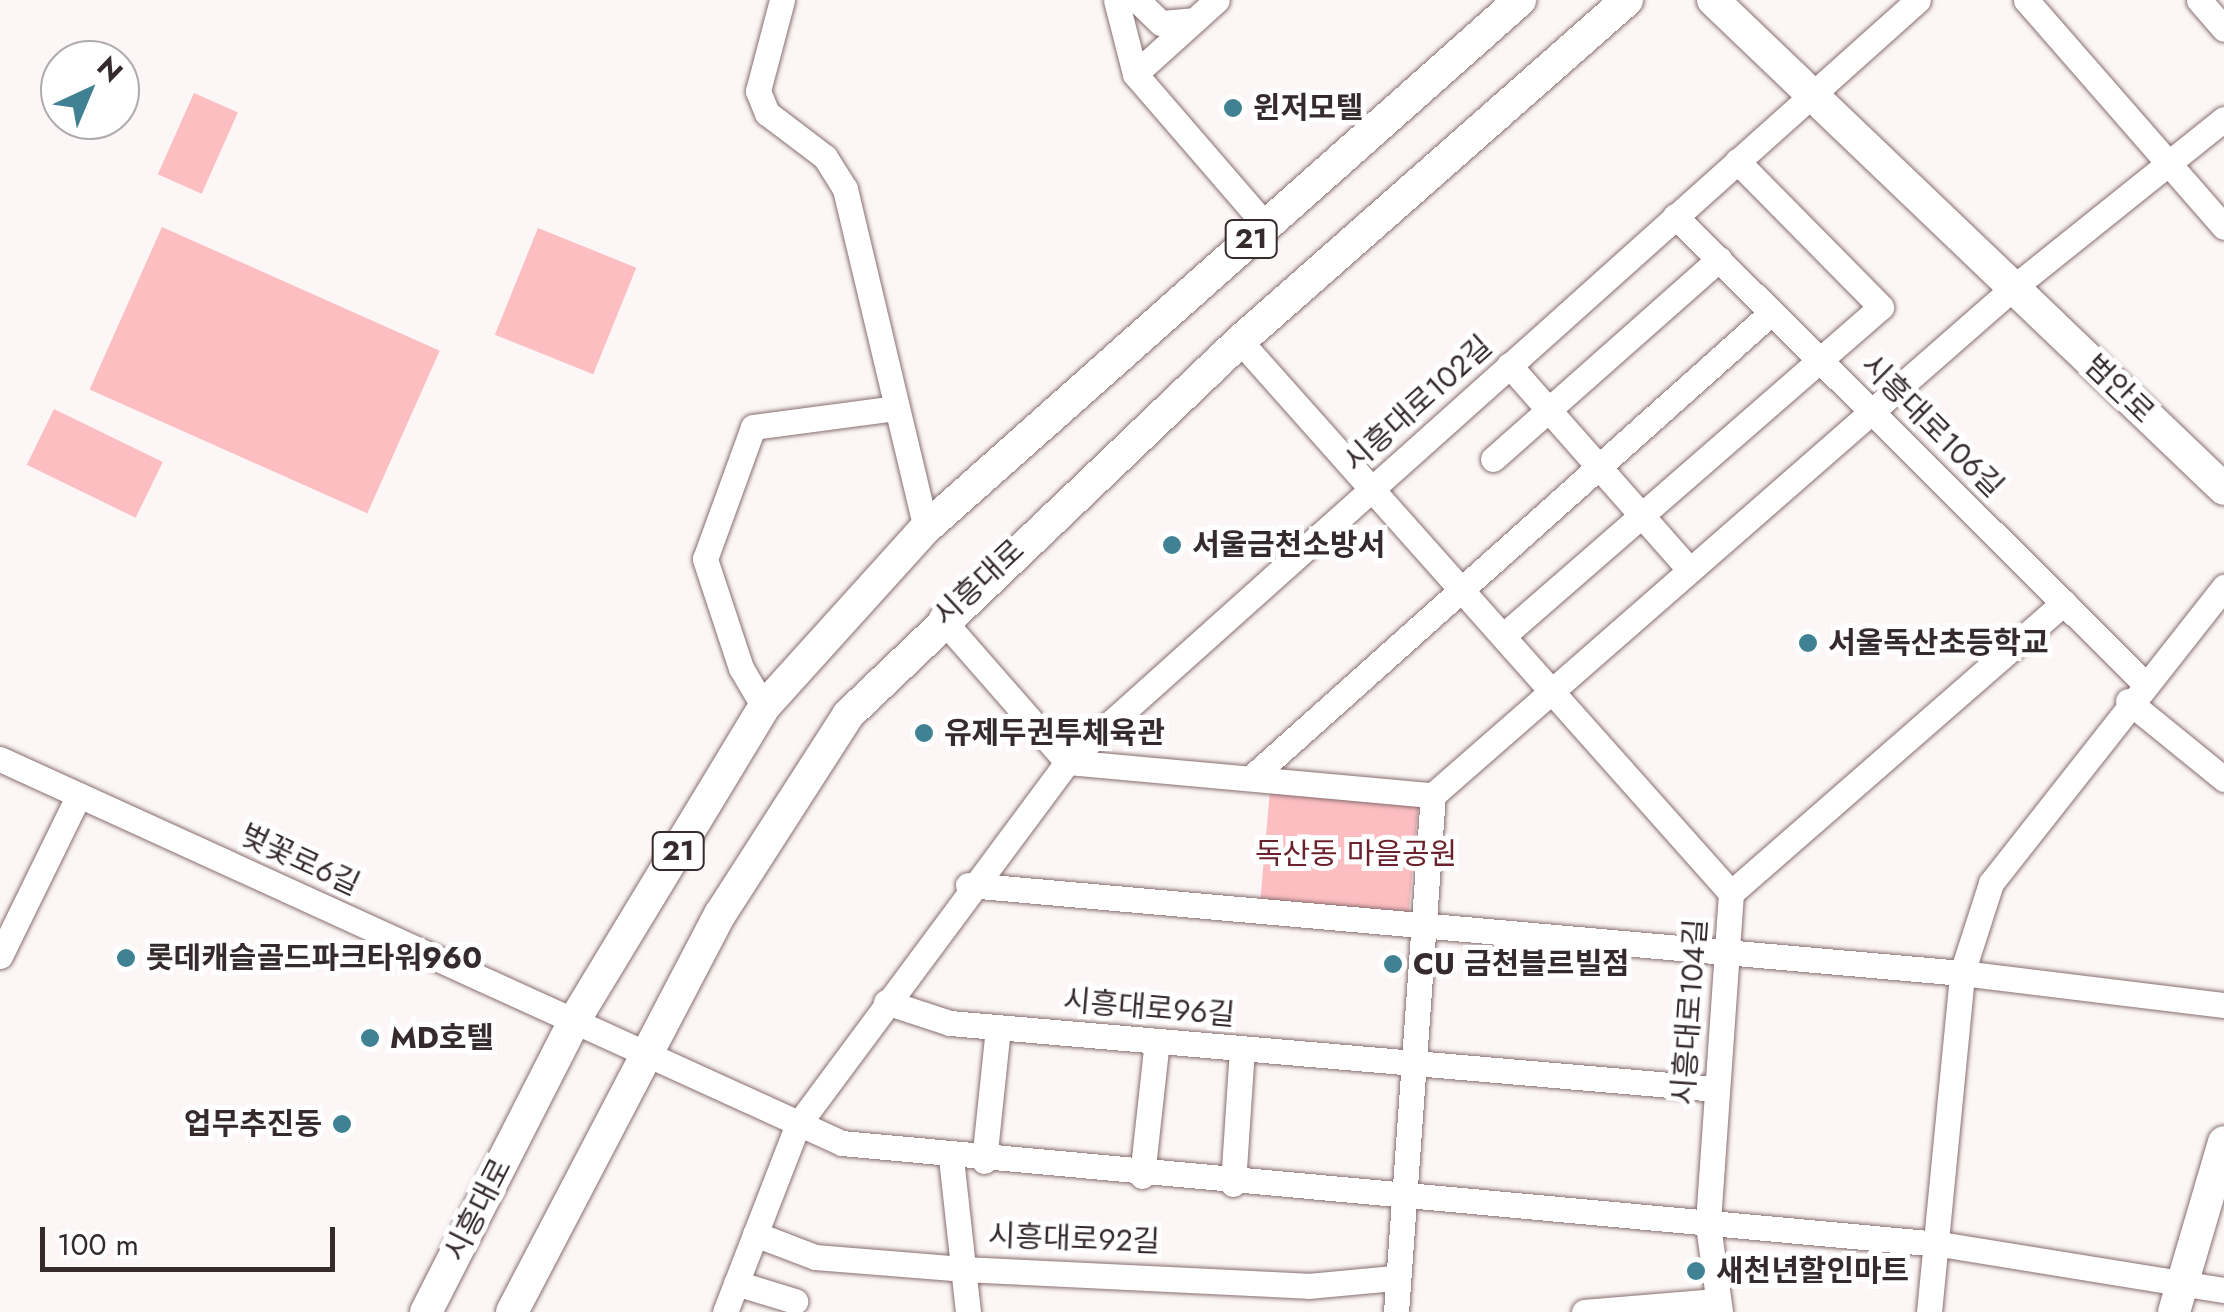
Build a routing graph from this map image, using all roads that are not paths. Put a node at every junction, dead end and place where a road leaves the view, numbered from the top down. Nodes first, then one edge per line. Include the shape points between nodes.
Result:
1 (782, 0) edge
2 (1116, 0) edge
3 (1137, 0) edge
4 (1216, 0) edge
5 (1520, 0) edge
6 (1628, 0) edge
7 (1712, 0) edge
8 (1918, 0) edge
9 (2026, 0) edge
10 (2199, 0) edge
11 (1194, 20) junction
12 (2224, 29) edge
13 (1136, 74) junction
14 (1811, 94) junction
15 (2224, 119) edge
16 (1737, 162) junction
17 (2169, 163) junction
18 (1676, 216) junction
19 (1266, 226) junction
20 (2224, 227) edge
21 (1719, 259) junction
22 (2013, 288) junction
23 (1772, 312) junction
24 (1240, 341) junction
25 (1820, 360) junction
26 (1510, 365) junction
27 (896, 408) junction
28 (1548, 409) junction
29 (1872, 412) junction
30 (1492, 459) dead end
31 (1598, 466) junction
32 (1372, 489) junction
33 (2224, 490) edge
34 (1642, 515) junction
35 (926, 528) junction
36 (1690, 570) junction
37 (2224, 588) edge
38 (1460, 589) junction
39 (2064, 603) junction
40 (941, 618) junction
41 (1502, 636) junction
42 (1552, 691) junction
43 (2135, 691) junction
44 (764, 708) junction
45 (0, 759) edge
46 (1068, 762) junction
47 (1253, 776) junction
48 (2224, 780) edge
49 (79, 795) junction
50 (1433, 795) junction
51 (968, 885) junction
52 (1732, 893) junction
53 (1420, 928) junction
54 (1727, 955) junction
55 (0, 956) edge
56 (1962, 973) junction
57 (886, 1002) junction
58 (2224, 1005) edge
59 (574, 1021) junction
60 (998, 1027) junction
61 (1157, 1042) junction
62 (1242, 1049) junction
63 (644, 1053) junction
64 (1410, 1064) junction
65 (1717, 1089) junction
66 (797, 1126) junction
67 (2224, 1142) edge
68 (950, 1158) junction
69 (984, 1161) junction
70 (1142, 1176) junction
71 (1232, 1184) junction
72 (1399, 1200) junction
73 (1708, 1225) junction
74 (755, 1234) junction
75 (1940, 1244) junction
76 (963, 1269) junction
77 (1394, 1278) junction
78 (736, 1283) junction
79 (2224, 1290) edge
80 (2178, 1297) edge
81 (795, 1301) dead end
82 (1718, 1306) edge
83 (1597, 1311) edge
84 (426, 1312) edge
85 (512, 1312) edge
86 (725, 1312) edge
87 (968, 1312) edge
88 (1396, 1312) edge
89 (1584, 1312) edge
90 (1929, 1312) edge

1 - 27 street via 758,92 767,113 825,157 845,189
2 - 13 street
3 - 11 street via 1161,24
4 - 11 street
5 - 19 main road, 시흥대로 / 21
6 - 24 main road, 시흥대로 / 21
7 - 14 main road, 범안로
8 - 14 street
9 - 17 street
10 - 12 street
11 - 13 street
13 - 19 street
14 - 16 street, 시흥대로102길
14 - 22 main road, 범안로
15 - 17 street
16 - 18 street, 시흥대로102길
16 - 25 street via 1881,308
17 - 20 street
17 - 22 street
18 - 21 street, 시흥대로106길
18 - 26 street, 시흥대로102길
19 - 35 main road, 시흥대로 / 21
21 - 23 street, 시흥대로106길
21 - 28 street
22 - 29 street
22 - 33 main road, 범안로
23 - 25 street, 시흥대로106길
23 - 31 street
24 - 32 street, 시흥대로104길
24 - 40 main road, 시흥대로 / 21
25 - 29 street, 시흥대로106길
25 - 34 street
26 - 28 street
26 - 32 street, 시흥대로102길
27 - 35 street
27 - 44 street via 752,426 705,559 741,668
28 - 30 street
28 - 31 street
29 - 36 street
29 - 39 street, 시흥대로106길
31 - 34 street
31 - 38 street
32 - 38 street, 시흥대로104길
32 - 46 street, 시흥대로102길
34 - 36 street
34 - 41 street
35 - 44 main road, 시흥대로 / 21
36 - 42 street
37 - 43 street
38 - 41 street, 시흥대로104길
38 - 47 street
39 - 43 street, 시흥대로106길
39 - 52 street
40 - 46 street
40 - 63 main road, 시흥대로 / 21 via 815,760
41 - 42 street, 시흥대로104길
42 - 50 street
42 - 52 street, 시흥대로104길
43 - 48 street, 시흥대로106길
43 - 56 street via 1992,882
44 - 59 main road, 시흥대로 / 21
45 - 49 street, 벚꽃로6길
46 - 47 street
46 - 51 street
47 - 50 street
49 - 55 street
49 - 59 street, 벚꽃로6길
50 - 53 street
51 - 53 street
51 - 57 street
52 - 54 street, 시흥대로104길
53 - 54 street
53 - 64 street
54 - 56 street
54 - 65 street, 시흥대로104길
56 - 58 street
56 - 75 street
57 - 60 street, 시흥대로96길 via 905,1014
57 - 66 street
59 - 63 street, 벚꽃로6길
59 - 84 main road, 시흥대로 / 21
60 - 61 street, 시흥대로96길
60 - 69 street
61 - 62 street, 시흥대로96길
61 - 70 street
62 - 64 street, 시흥대로96길
62 - 71 street
63 - 66 street, 벚꽃로6길
63 - 85 main road, 시흥대로 / 21
64 - 65 street, 시흥대로96길
64 - 72 street
65 - 73 street, 시흥대로104길
66 - 68 street, 벚꽃로6길 via 842,1144
66 - 74 street
67 - 80 main road
68 - 69 street, 벚꽃로6길
68 - 76 street
69 - 70 street, 벚꽃로6길
70 - 71 street, 벚꽃로6길
71 - 72 street, 벚꽃로6길
72 - 73 street, 벚꽃로6길
72 - 77 street
73 - 75 street, 벚꽃로6길
73 - 82 street, 시흥대로104길
74 - 76 street, 시흥대로92길 via 815,1257
74 - 78 street
75 - 80 street, 벚꽃로6길
75 - 90 street
76 - 77 street, 시흥대로92길 via 1308,1286
76 - 87 street
77 - 88 street
78 - 81 street
78 - 86 street
79 - 80 street, 벚꽃로6길
82 - 83 street
83 - 89 street

